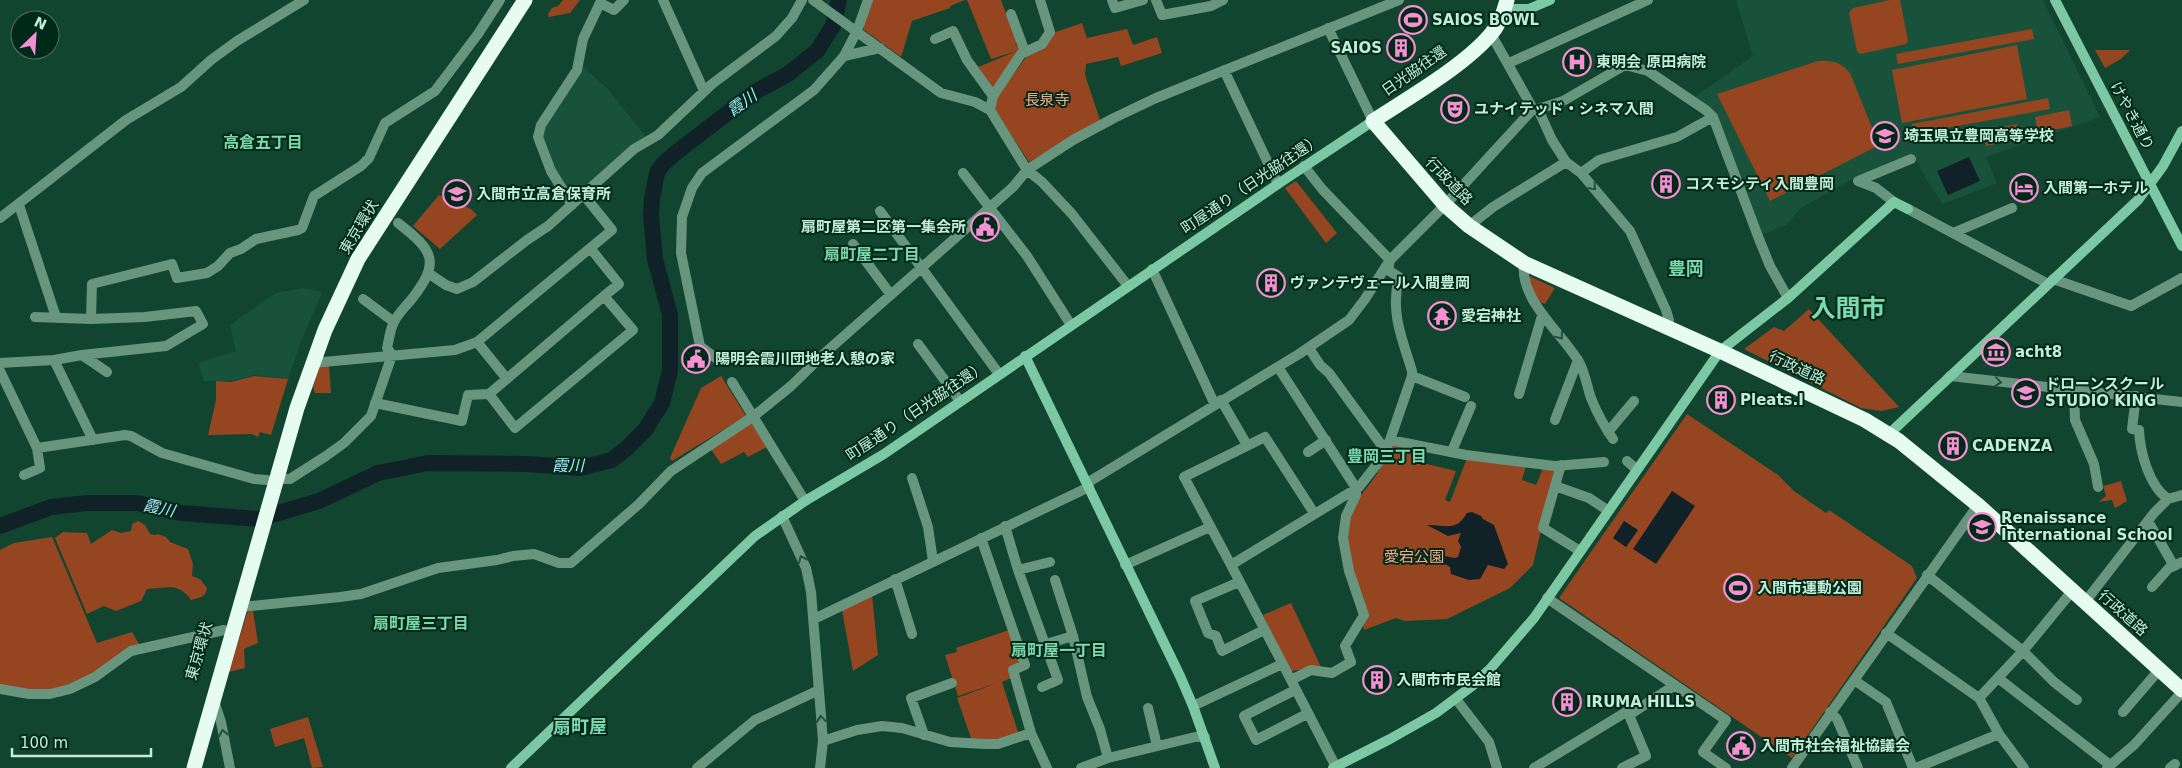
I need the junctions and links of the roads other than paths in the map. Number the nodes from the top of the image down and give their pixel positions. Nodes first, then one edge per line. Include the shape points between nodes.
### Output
1 (304, 0) edge
2 (500, 0) edge
3 (514, 0) edge
4 (525, 0) edge
5 (624, 0) edge
6 (663, 0) edge
7 (802, 0) edge
8 (813, 0) edge
9 (868, 0) edge
10 (1040, 0) edge
11 (1112, 0) edge
12 (1143, 0) edge
13 (1156, 0) edge
14 (1223, 0) edge
15 (1550, 0) edge
16 (1648, 0) edge
17 (2055, 0) edge
18 (1397, 1) edge
19 (1506, 5) edge
20 (1011, 14) dead end
21 (1328, 28) junction
22 (855, 29) junction
23 (1491, 34) junction
24 (935, 39) dead end
25 (880, 48) junction
26 (1025, 52) junction
27 (844, 56) junction
28 (1509, 63) junction
29 (1224, 70) junction
30 (704, 92) junction
31 (993, 96) junction
32 (1535, 109) junction
33 (990, 110) junction
34 (1713, 117) junction
35 (1372, 121) junction
36 (2182, 131) edge
37 (1911, 159) dead end
38 (1566, 162) junction
39 (1304, 166) junction
40 (1027, 170) junction
41 (963, 173) dead end
42 (1581, 173) junction
43 (2150, 183) junction
44 (1278, 184) junction
45 (583, 194) junction
46 (1894, 202) junction
47 (19, 205) junction
48 (572, 205) junction
49 (1445, 205) junction
50 (990, 207) junction
51 (2012, 208) dead end
52 (880, 211) dead end
53 (0, 218) edge
54 (398, 223) dead end
55 (1469, 226) junction
56 (1953, 233) junction
57 (853, 244) dead end
58 (2182, 246) edge
59 (591, 249) junction
60 (1390, 260) junction
61 (1524, 263) junction
62 (922, 267) junction
63 (1152, 269) junction
64 (428, 274) junction
65 (2182, 278) edge
66 (2051, 281) junction
67 (1128, 286) junction
68 (891, 294) junction
69 (604, 296) junction
70 (363, 298) dead end
71 (1788, 298) junction
72 (1542, 316) junction
73 (35, 317) dead end
74 (56, 317) junction
75 (91, 319) junction
76 (394, 322) junction
77 (1071, 325) junction
78 (1667, 328) junction
79 (477, 342) junction
80 (918, 344) dead end
81 (1309, 348) junction
82 (1720, 351) junction
83 (82, 355) junction
84 (392, 355) junction
85 (1025, 356) junction
86 (717, 359) dead end
87 (54, 360) junction
88 (1578, 360) junction
89 (0, 363) edge
90 (312, 363) junction
91 (1278, 367) junction
92 (0, 371) edge
93 (107, 372) dead end
94 (999, 374) junction
95 (1412, 376) junction
96 (1950, 376) junction
97 (507, 379) junction
98 (732, 382) dead end
99 (2074, 391) junction
100 (489, 394) junction
101 (1519, 394) dead end
102 (2136, 396) junction
103 (1465, 397) dead end
104 (960, 401) junction
105 (1634, 401) dead end
106 (1218, 402) junction
107 (2182, 402) edge
108 (375, 404) junction
109 (1471, 406) dead end
110 (754, 416) junction
111 (1554, 420) dead end
112 (1889, 434) junction
113 (92, 440) junction
114 (1326, 440) junction
115 (1389, 443) junction
116 (1247, 445) junction
117 (37, 448) junction
118 (1308, 452) dead end
119 (1452, 452) junction
120 (1627, 461) dead end
121 (1604, 462) dead end
122 (1561, 465) junction
123 (1636, 469) junction
124 (24, 475) dead end
125 (912, 478) dead end
126 (273, 480) junction
127 (1088, 485) junction
128 (1555, 486) junction
129 (2098, 487) dead end
130 (1356, 488) junction
131 (2182, 495) edge
132 (2168, 499) junction
133 (805, 501) junction
134 (1978, 505) junction
135 (1607, 510) junction
136 (1314, 513) junction
137 (782, 516) junction
138 (2148, 521) junction
139 (1005, 526) junction
140 (1210, 527) junction
141 (981, 538) junction
142 (254, 543) junction
143 (1580, 550) junction
144 (933, 561) junction
145 (1050, 562) dead end
146 (2178, 564) edge
147 (1125, 565) junction
148 (1231, 565) junction
149 (1018, 570) junction
150 (1927, 575) junction
151 (895, 579) junction
152 (1055, 580) dead end
153 (1240, 582) junction
154 (2152, 587) dead end
155 (2072, 590) junction
156 (1547, 598) junction
157 (2085, 602) junction
158 (241, 607) junction
159 (814, 619) junction
160 (224, 630) junction
161 (1264, 630) junction
162 (1886, 633) junction
163 (912, 634) dead end
164 (1073, 636) junction
165 (1046, 644) junction
166 (2023, 651) junction
167 (1282, 664) junction
168 (2159, 670) junction
169 (1998, 678) junction
170 (1854, 680) junction
171 (952, 683) dead end
172 (1293, 685) junction
173 (1674, 685) junction
174 (1042, 687) dead end
175 (0, 690) edge
176 (819, 690) junction
177 (2182, 691) edge
178 (214, 698) junction
179 (1979, 698) junction
180 (1456, 699) junction
181 (2077, 700) dead end
182 (1193, 706) junction
183 (1148, 708) dead end
184 (1830, 712) junction
185 (2123, 712) dead end
186 (1307, 714) junction
187 (1630, 715) junction
188 (1031, 733) junction
189 (1999, 734) junction
190 (924, 735) junction
191 (1205, 737) junction
192 (823, 741) junction
193 (1157, 746) junction
194 (1108, 758) junction
195 (1797, 766) edge
196 (1334, 767) edge
197 (2108, 767) edge
198 (183, 768) edge
199 (194, 768) edge
200 (230, 768) edge
201 (511, 768) edge
202 (697, 768) edge
203 (820, 768) edge
204 (1047, 768) edge
205 (1081, 768) edge
206 (1215, 768) edge
207 (1497, 768) edge
208 (1534, 768) edge
209 (1622, 768) edge
210 (1726, 768) edge
211 (1858, 768) edge
212 (1914, 768) edge
213 (2024, 768) edge

1 - 47 street via 237,41 181,88 126,120
2 - 75 street via 435,91 385,123 369,158 314,196 302,228 256,239 230,253 207,272 177,278 172,264 92,284
3 - 126 highway, 東京環状 via 347,260 303,360
4 - 90 highway, 東京環状 via 358,259
5 - 48 street via 614,10 600,3 583,39 576,70 541,124 538,137 541,146 551,172
6 - 30 street
7 - 30 street via 792,18 772,40
8 - 22 street
9 - 22 street
10 - 26 street via 1050,32 1042,44
11 - 12 street via 1115,8
13 - 14 street via 1162,15 1211,6
15 - 19 street via 1529,8
16 - 28 street
17 - 43 street, けやき通り
18 - 21 street
19 - 23 highway, 日光脇往還
20 - 26 street
21 - 29 street
21 - 35 street
22 - 25 street
22 - 27 street
23 - 28 street
23 - 35 highway, 日光脇往還 via 1450,68
24 - 31 street via 953,31 967,60
25 - 27 street
25 - 33 street via 940,93 975,102
26 - 31 street
27 - 86 street via 814,90 702,173 686,202 680,235 681,253 700,346
28 - 32 street
29 - 40 street via 1114,118
29 - 44 street
30 - 45 street via 658,136 634,149
31 - 33 street
32 - 34 street via 1563,101 1625,65 1655,76
32 - 38 street
32 - 49 street
33 - 40 street
34 - 42 street via 1677,137 1599,160
34 - 71 street via 1762,246
35 - 39 street, 町屋通り（日光脇往還）
35 - 49 highway, 行政道路
36 - 43 street
37 - 46 street via 1858,180 1876,188
38 - 42 street
38 - 55 street via 1493,207
39 - 44 street, 町屋通り（日光脇往還）
39 - 60 street
40 - 50 street
40 - 67 street via 1072,214
41 - 50 street
42 -> 78 street via 1637,243 1666,310
43 - 58 street, けやき通り
43 - 66 street via 2128,210
44 - 63 street, 町屋通り（日光脇往還）
45 - 48 street
45 - 59 street via 612,230
46 - 56 street
46 - 71 street
47 - 53 street
47 - 74 street
48 - 64 street via 466,286 457,289
49 - 55 highway, 行政道路
49 - 60 street
50 - 62 street
50 - 77 street via 1027,256
51 - 56 street
52 - 62 street
54 - 64 street via 423,244 431,258
55 - 61 highway, 行政道路
56 - 66 street
57 - 68 street
59 - 69 street via 618,284
59 - 79 street
60 - 81 street via 1349,320
60 - 95 street via 1388,270 1399,277 1394,304
61 - 72 street via 1525,280
61 - 78 highway, 行政道路
62 - 68 street
62 - 94 street
63 - 67 street, 町屋通り（日光脇往還）
63 - 106 street
64 - 76 street
65 - 66 street via 2131,306
66 - 96 street
67 - 77 street, 町屋通り（日光脇往還）
68 - 110 street
69 - 97 street
69 - 100 street via 633,330 516,428
70 - 76 street
71 - 82 street
72 -> 88 street
72 - 101 street
73 - 74 street
74 - 75 street
75 - 83 street via 145,317 196,310 203,324 166,346
76 - 84 street via 387,348
77 - 85 street, 町屋通り（日光脇往還）
78 - 82 highway, 行政道路
79 - 84 street via 455,350
79 - 97 street
80 - 104 street
81 - 91 street
81 - 115 street via 1380,443
82 - 112 highway, 行政道路
82 - 123 street
83 - 87 street
83 - 93 street
84 - 90 street
84 - 108 street
85 - 94 street, 町屋通り（日光脇往還）
85 - 127 street
87 - 89 street
87 - 113 street
88 - 105 street via 1592,401 1610,436
88 - 111 street
90 - 126 highway, 東京環状
91 - 106 street
91 - 114 street
92 - 117 street
94 - 104 street, 町屋通り（日光脇往還）
95 - 103 street
95 - 115 street
96 -> 99 street
96 - 112 street
97 - 100 street
98 - 110 street
99 - 102 street
99 - 129 street via 2075,420 2094,464
100 - 108 street via 468,395 462,421
102 - 107 street
102 - 132 street via 2132,430 2139,430 2146,467
104 - 133 street, 町屋通り（日光脇往還）
106 - 116 street
106 - 127 street
108 - 126 street via 371,416 344,442 290,478
109 - 119 street
110 - 133 street
110 - 158 street via 664,477 639,504 571,563 534,554 513,556 438,568 340,598
112 - 134 highway, 行政道路
113 - 117 street
113 - 126 street via 131,436 170,456 254,479
114 - 118 street
114 - 130 street
115 - 119 street
115 - 130 street via 1382,458
116 - 136 street via 1264,437
116 - 140 street via 1184,476
117 - 124 street via 40,468
119 - 122 street via 1522,463
120 - 123 street
121 - 122 street
122 - 128 street
123 - 135 street
125 - 144 street via 928,527
126 - 142 highway, 東京環状
127 - 139 street
127 - 147 street
128 - 135 street via 1589,498
128 - 143 street via 1543,528
130 - 136 street
130 - 172 street via 1356,496 1346,516 1343,538 1349,571 1364,615 1345,646 1351,662 1332,672 1311,670
131 - 132 street
132 - 138 street
133 - 137 street, 町屋通り（日光脇往還）
134 - 150 street
134 - 155 highway, 行政道路
135 - 143 street
136 - 148 street
159 -> 137 street via 806,568
137 - 201 street, 町屋通り（日光脇往還） via 723,564 677,612
138 - 146 street
138 - 157 street
139 - 141 street
139 - 149 street
140 - 147 street
140 - 148 street
141 - 144 street
141 - 188 street via 1025,666 1012,670
142 - 158 highway, 東京環状
142 - 160 highway, 東京環状
143 - 156 street
144 - 151 street
145 - 149 street
146 - 154 street via 2169,568
147 - 182 street
148 - 153 street
149 - 165 street
150 - 162 street
150 - 166 street
151 - 159 street
151 - 163 street
152 - 164 street
153 - 161 street
153 - 161 street via 1195,601 1208,633 1216,636 1222,651
155 - 157 highway, 行政道路
155 - 166 street
156 - 173 street
156 - 180 street via 1503,655
157 - 168 highway, 行政道路
158 - 178 highway, 東京環状
159 - 176 street
160 - 175 street via 131,651 95,677 70,689 50,694
160 - 198 highway, 東京環状
161 - 167 street
162 - 170 street
162 - 179 street
164 - 165 street
164 - 194 street via 1087,697
165 - 174 street via 1058,680
166 - 169 street
166 - 181 street
167 - 172 street
167 - 182 street
168 - 177 highway, 行政道路
168 - 185 street
169 - 179 street
169 - 197 street
170 - 184 street
170 - 212 street via 1886,702
171 - 190 street via 911,698
172 - 186 street
172 - 186 street via 1244,716 1256,740
173 - 187 street
173 - 210 street via 1726,720 1703,752
192 -> 176 street
176 - 202 street via 761,716
177 - 197 street via 2134,745
178 - 199 highway, 東京環状
200 -> 178 street
179 - 189 street
180 - 196 street via 1416,725
180 - 207 street via 1489,742
182 - 191 street
183 - 193 street
184 - 195 street
184 - 211 street via 1837,718
186 - 196 street
187 - 208 street via 1626,712
187 - 209 street via 1646,756
188 - 190 street via 992,744 950,742
188 - 204 street
189 - 212 street
189 - 213 street
190 - 192 street via 882,726
191 - 193 street
191 - 206 street
192 - 203 street
193 - 194 street
194 - 205 street

